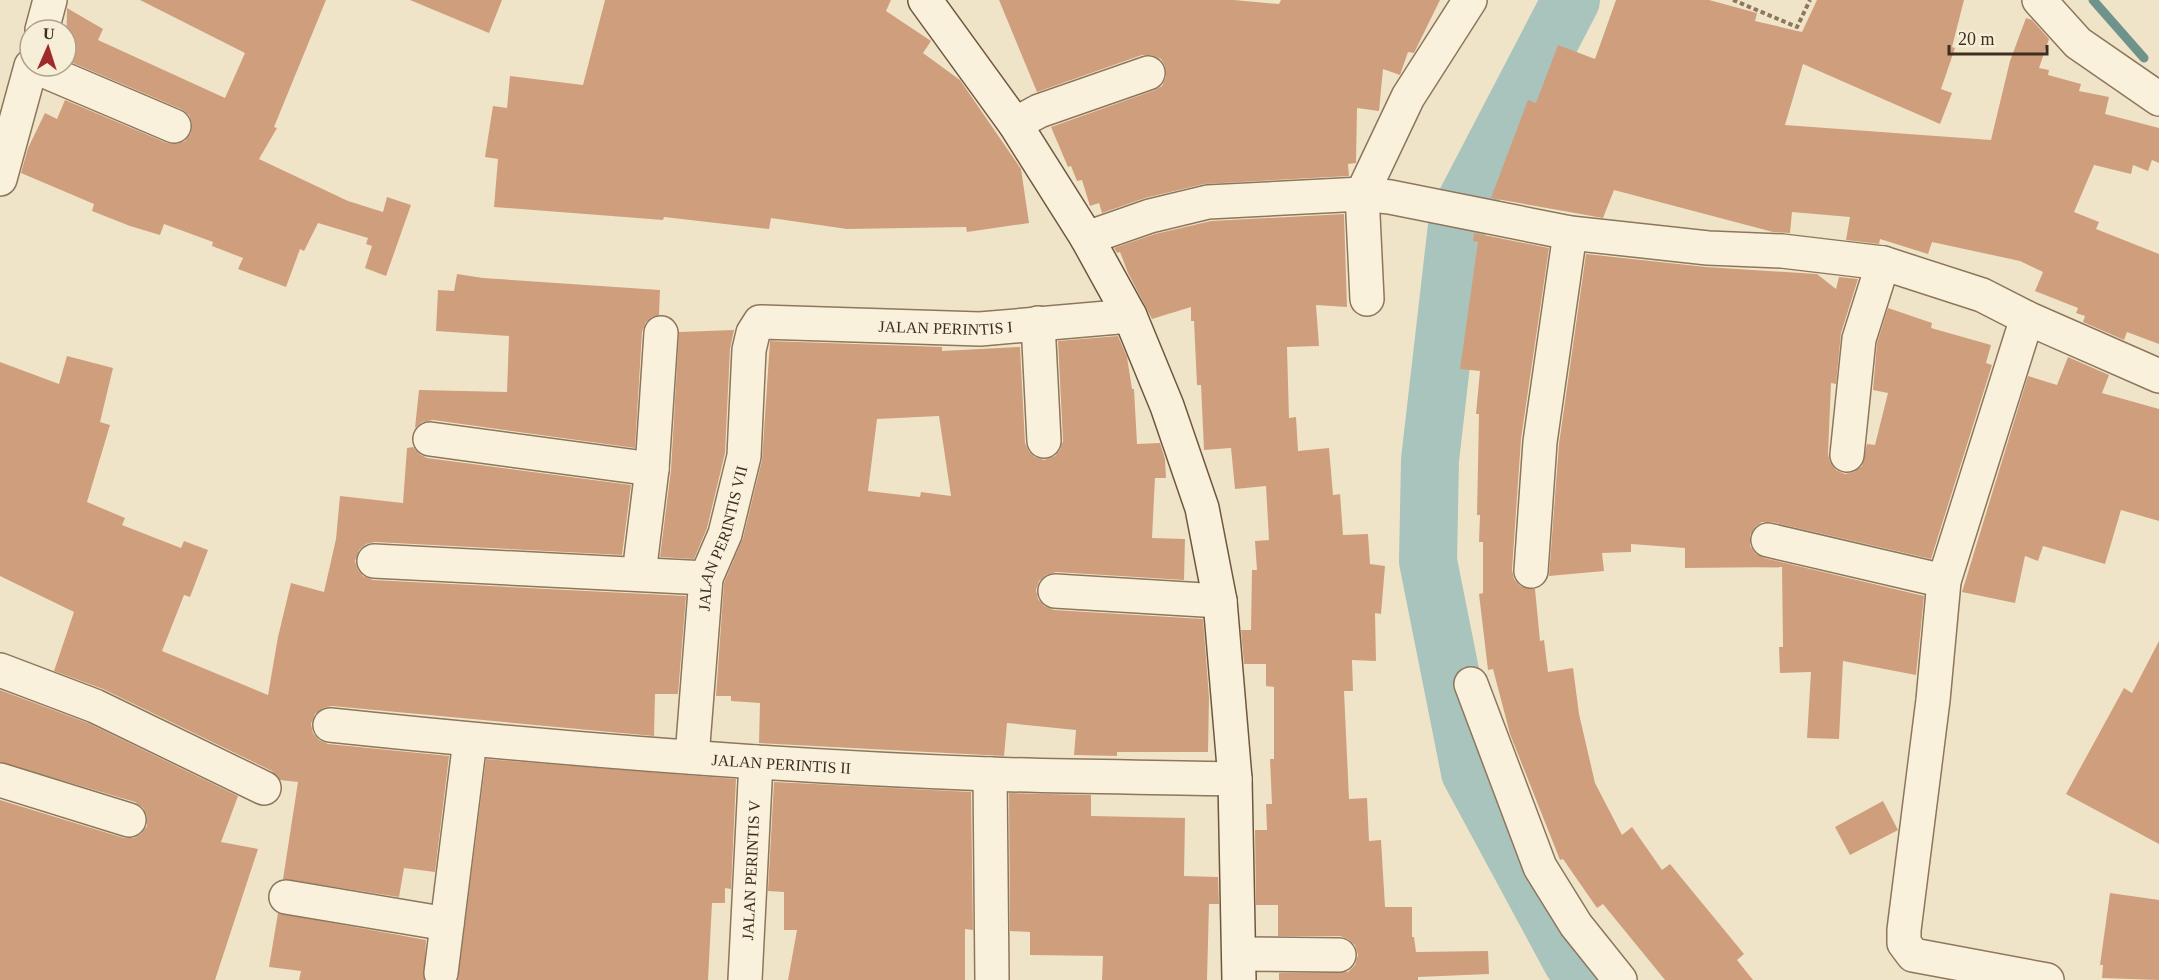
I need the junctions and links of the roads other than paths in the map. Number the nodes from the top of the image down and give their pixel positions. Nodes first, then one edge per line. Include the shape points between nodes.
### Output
1 (50, 0) edge
2 (925, 0) edge
3 (2039, 0) edge
4 (1466, 1) edge
5 (45, 18) edge
6 (1148, 73) dead end
7 (29, 78) edge
8 (60, 78) edge
9 (2159, 99) edge
10 (1015, 124) junction
11 (174, 126) dead end
12 (0, 179) edge
13 (1376, 196) junction
14 (1570, 233) junction
15 (1087, 238) junction
16 (1883, 263) junction
17 (1367, 299) dead end
18 (1130, 316) junction
19 (2027, 318) junction
20 (760, 322) joint
21 (1038, 323) junction
22 (661, 333) dead end
23 (2159, 376) edge
24 (430, 439) dead end
25 (1044, 441) dead end
26 (1847, 455) dead end
27 (652, 469) junction
28 (1768, 540) dead end
29 (374, 561) dead end
30 (1532, 571) dead end
31 (639, 574) junction
32 (706, 578) junction
33 (1944, 581) junction
34 (1055, 591) dead end
35 (1220, 601) junction
36 (0, 670) edge
37 (1472, 684) dead end
38 (330, 725) dead end
39 (470, 740) junction
40 (692, 756) junction
41 (756, 762) junction
42 (990, 774) junction
43 (1235, 779) junction
44 (0, 780) edge
45 (264, 788) dead end
46 (129, 820) dead end
47 (285, 897) dead end
48 (447, 924) junction
49 (1339, 956) dead end
50 (1239, 967) edge
51 (441, 973) dead end
52 (746, 980) edge
53 (992, 980) edge
54 (1620, 980) edge
55 (2047, 980) edge

1 - 5 street
2 - 10 street
3 - 9 street via 2078,43
4 - 13 street via 1408,97
6 - 10 street via 1039,111
7 - 12 street
8 - 11 street
10 - 15 street
13 - 14 street
13 - 15 street via 1208,202 1150,216
13 - 17 street
14 - 16 street
14 - 30 street via 1540,442
15 - 18 street
16 - 19 street via 1982,295
16 - 26 street via 1859,339
18 - 21 street, JALAN PERINTIS I
18 - 35 street via 1203,508
19 - 23 street
19 - 33 street
20 - 21 street, JALAN PERINTIS I via 980,329
20 - 32 street, JALAN PERINTIS VII via 749,350 744,456 725,534
21 - 25 street
22 - 27 street
24 - 27 street
27 - 31 street
28 - 33 street
29 - 31 street
31 - 32 street
32 - 40 street, JALAN PERINTIS VII
33 - 55 street via 1904,943 1912,955
34 - 35 street
35 - 43 street
36 - 45 street via 95,706
37 - 54 street via 1540,867 1576,925
38 - 39 street, JALAN PERINTIS II
39 - 40 street, JALAN PERINTIS II
39 - 48 street
40 - 41 street, JALAN PERINTIS II
41 - 42 street, JALAN PERINTIS II
41 - 52 street, JALAN PERINTIS V
42 - 43 street, JALAN PERINTIS II
42 - 53 street
43 - 50 street
44 - 46 street
47 - 48 street
48 - 51 street
49 - 50 street

